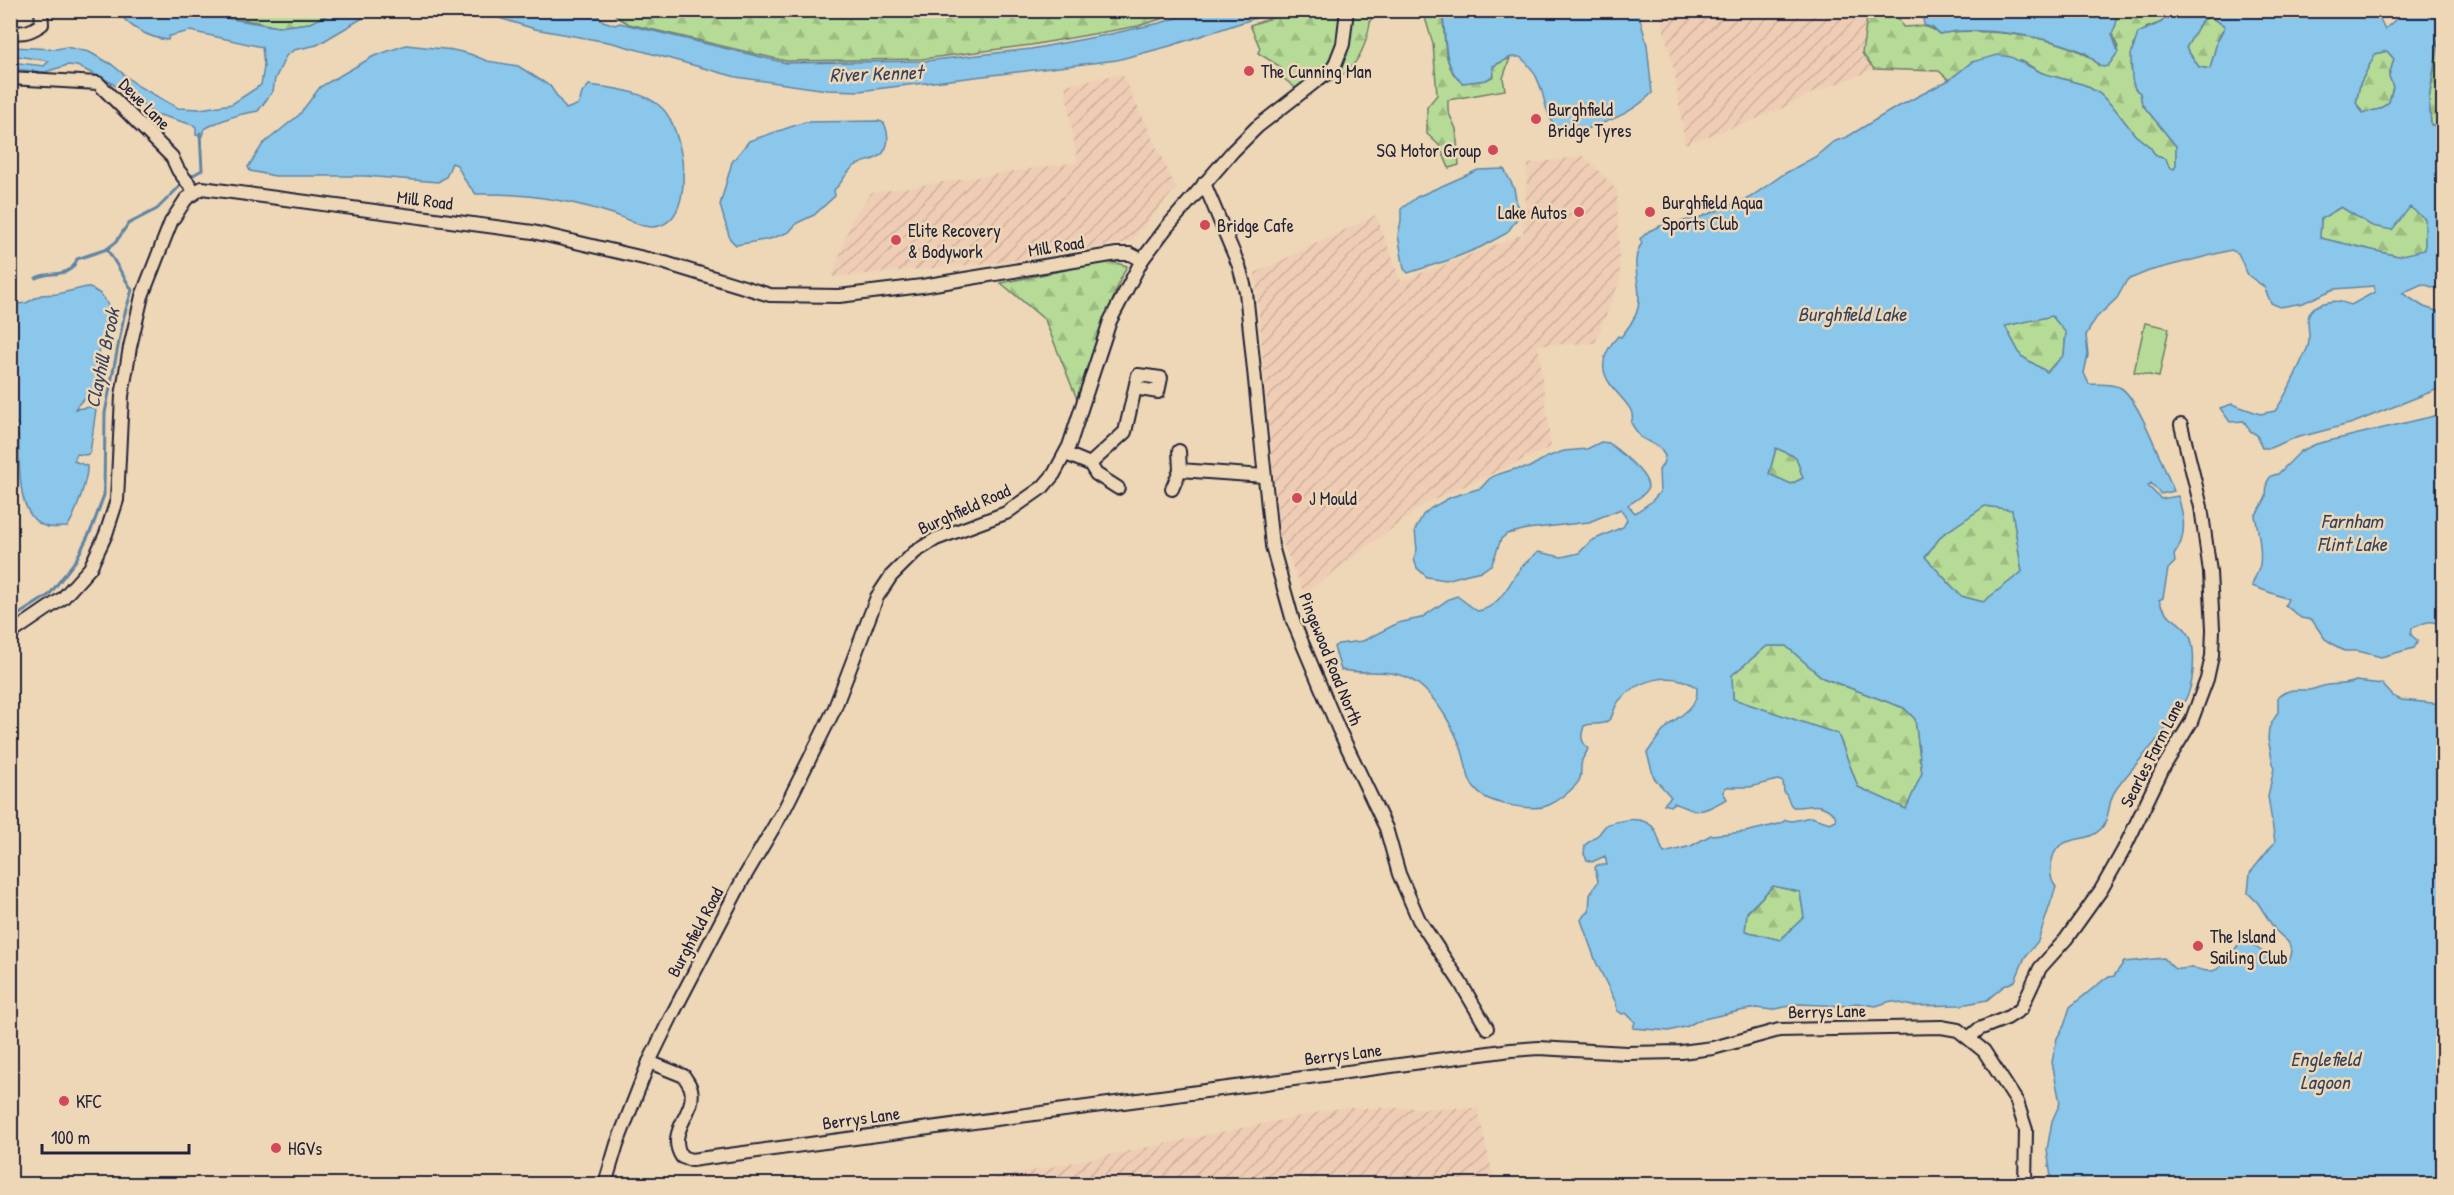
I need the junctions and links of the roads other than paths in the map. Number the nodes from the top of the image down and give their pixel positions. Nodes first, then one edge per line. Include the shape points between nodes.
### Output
1 (41, 10) edge
2 (1347, 10) edge
3 (10, 31) edge
4 (10, 78) edge
5 (1204, 183) junction
6 (195, 192) junction
7 (1142, 260) junction
8 (1135, 388) dead end
9 (2181, 425) dead end
10 (1179, 451) dead end
11 (1066, 454) junction
12 (1090, 464) junction
13 (1180, 470) junction
14 (1264, 476) junction
15 (1118, 488) dead end
16 (1172, 489) dead end
17 (10, 634) edge
18 (1481, 1025) dead end
19 (1970, 1037) junction
20 (650, 1062) junction
21 (605, 1185) edge
22 (2025, 1185) edge

1 - 3 street via 42,24 34,30
2 - 5 street, Burghfield Road via 1343,44 1334,67 1257,127
4 - 6 street, Dewe Lane via 98,83 172,157
5 - 7 street, Burghfield Road
5 - 14 street, Pingewood Road North via 1246,292
6 - 7 street, Mill Road via 202,188 533,232 665,263 770,295 849,295 1117,254 1130,254
6 - 17 street via 171,222 142,296 122,396 117,500 106,534 90,567 63,598
7 - 11 street, Burghfield Road via 1110,321
8 - 12 street via 1125,432
9 - 19 street, Searles Farm Lane via 2210,572 2213,629 2207,679 2191,722 2101,890 2040,968 2021,1009
10 - 13 street
11 - 12 street
11 - 20 street, Burghfield Road via 1043,487 1023,503 925,545 882,590 830,717
12 - 15 street via 1096,474
13 - 14 street
13 - 16 street
14 - 18 street, Pingewood Road North via 1272,546 1293,621 1386,828 1399,874 1419,920 1460,982
19 - 20 street, Berrys Lane via 1941,1027 1805,1028 1681,1052 1512,1050 692,1160 682,1157 676,1138 692,1089 684,1076
19 - 22 street, Berrys Lane via 2000,1072 2017,1102 2026,1130
20 - 21 street, Burghfield Road

